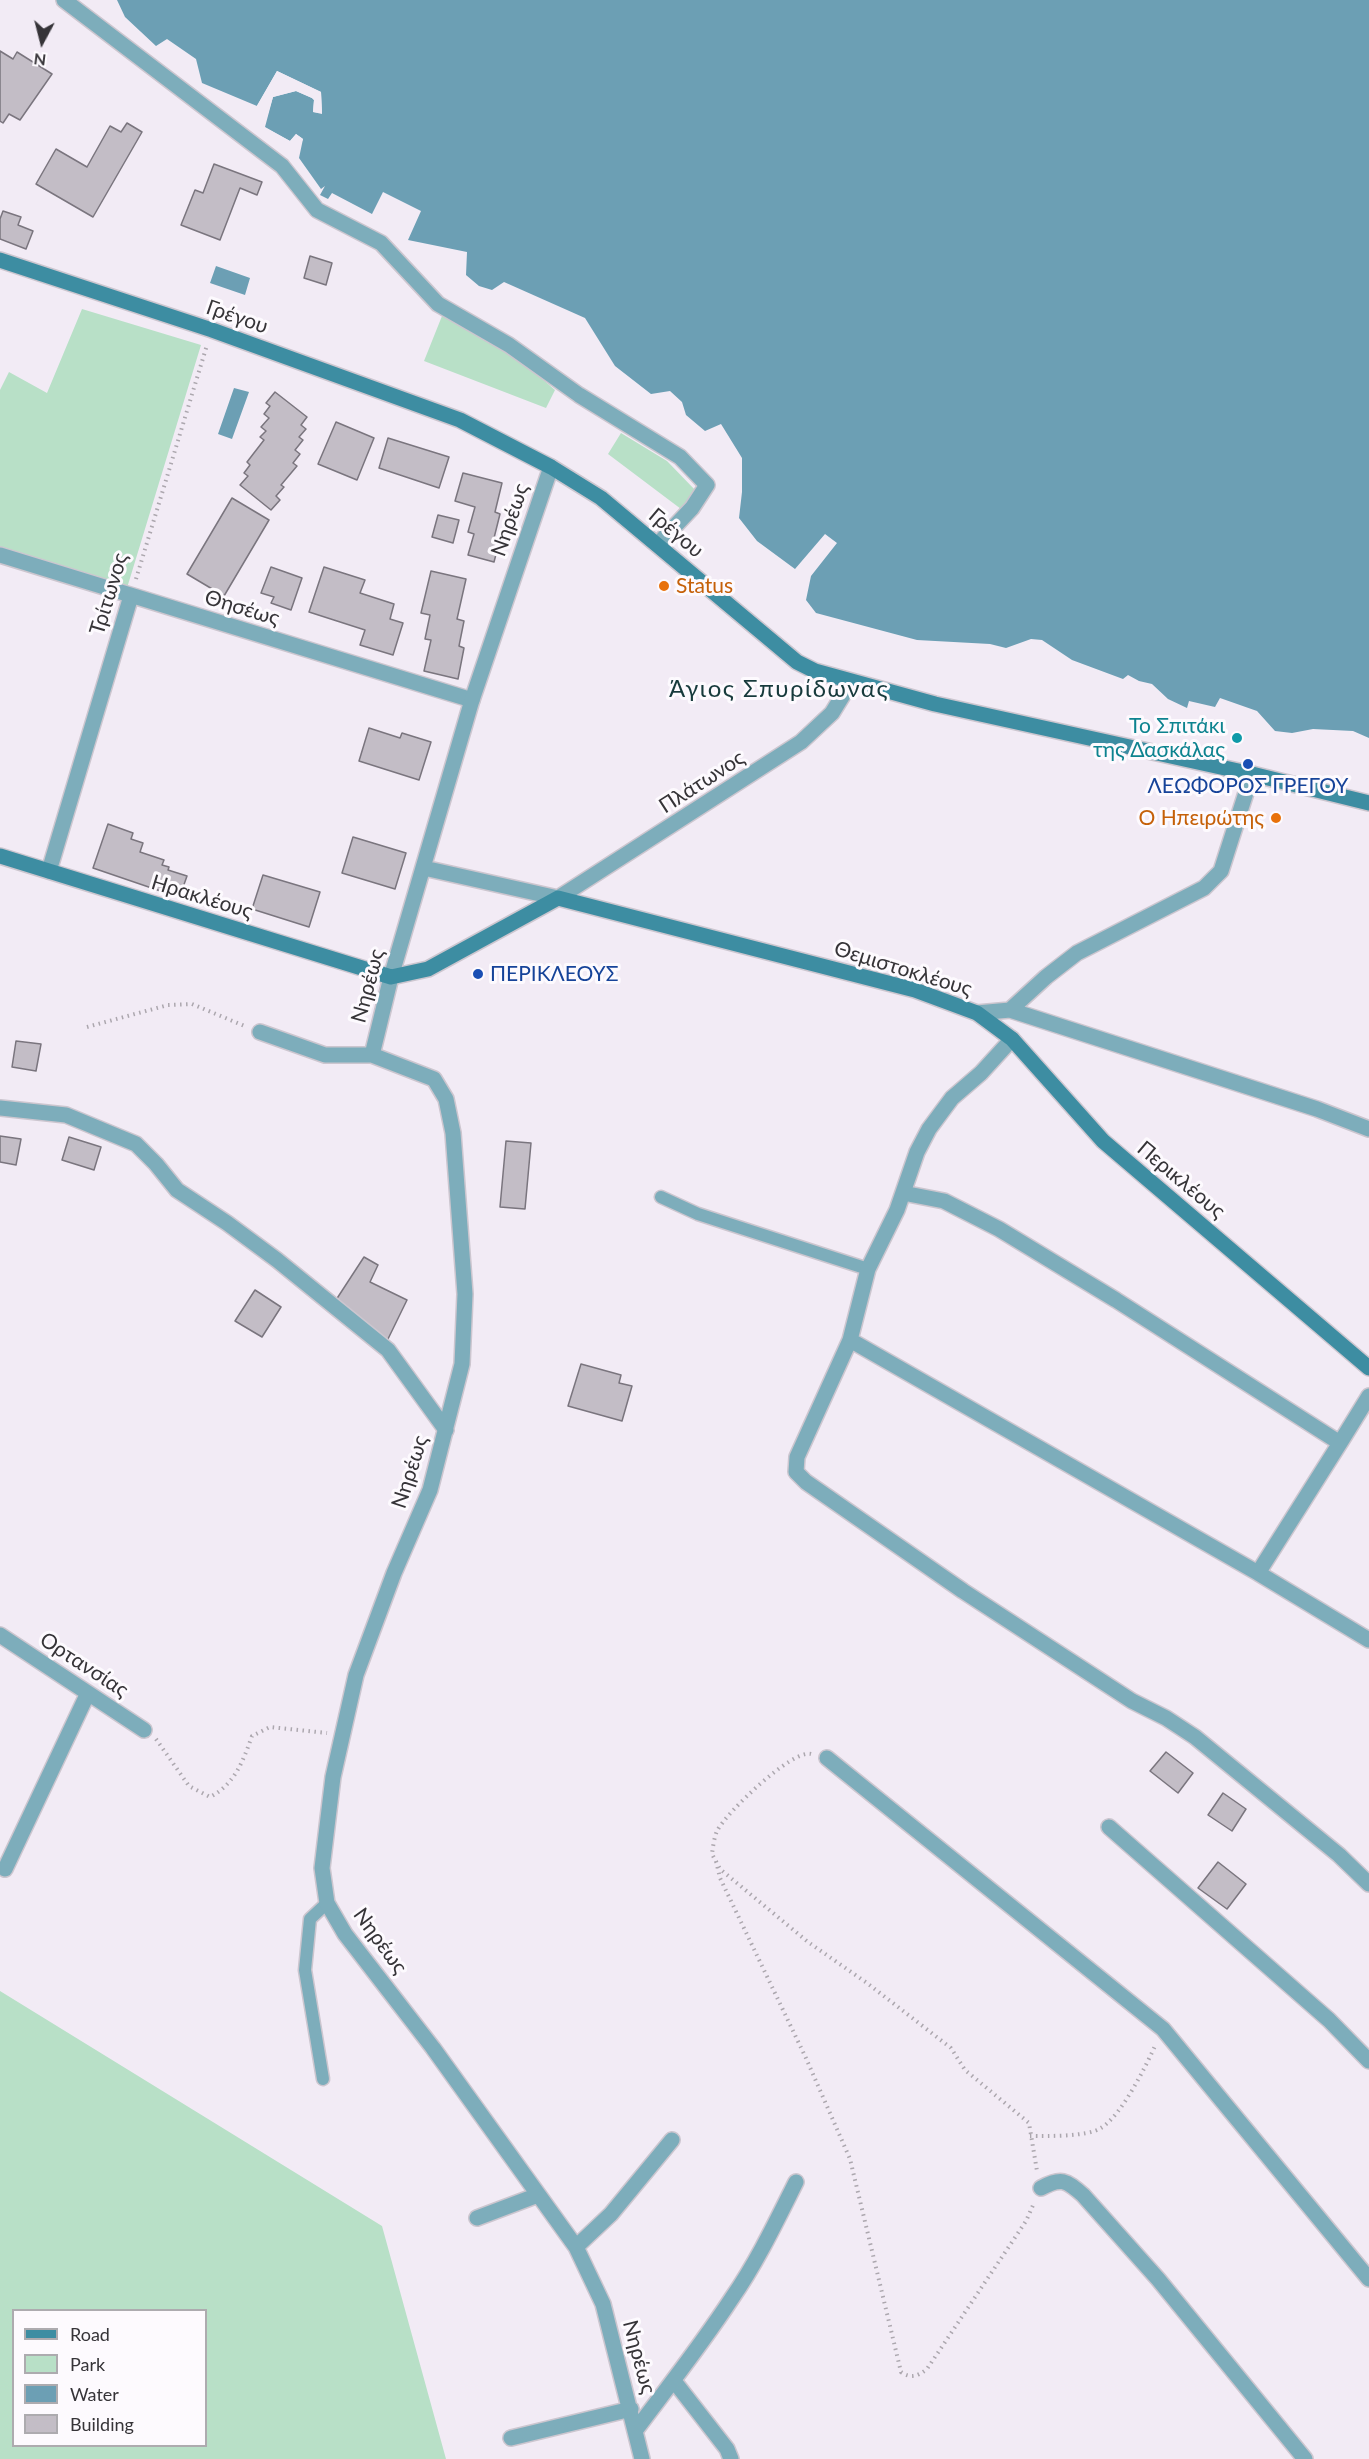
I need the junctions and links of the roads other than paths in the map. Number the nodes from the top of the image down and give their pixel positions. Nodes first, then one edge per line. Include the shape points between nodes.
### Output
1 (64, 0) edge
2 (0, 260) edge
3 (551, 467) junction
4 (658, 544) junction
5 (0, 555) edge
6 (131, 596) junction
7 (852, 682) junction
8 (472, 700) junction
9 (1252, 774) junction
10 (1369, 803) edge
11 (0, 856) edge
12 (424, 868) junction
13 (48, 871) junction
14 (558, 897) junction
15 (391, 977) junction
16 (1010, 1010) junction
17 (977, 1013) junction
18 (260, 1032) road end
19 (1012, 1039) junction
20 (372, 1055) junction
21 (0, 1108) edge
22 (1369, 1129) edge
23 (903, 1193) junction
24 (661, 1197) dead end
25 (868, 1269) junction
26 (849, 1340) junction
27 (1369, 1368) edge
28 (1369, 1396) edge
29 (446, 1430) junction
30 (1340, 1443) junction
31 (1258, 1573) junction
32 (0, 1635) edge
33 (1369, 1640) edge
34 (88, 1693) junction
35 (144, 1730) road end
36 (827, 1758) road end
37 (1109, 1827) dead end
38 (5, 1869) dead end
39 (1369, 1884) edge
40 (327, 1903) junction
41 (1369, 2061) edge
42 (322, 2079) dead end
43 (672, 2140) dead end
44 (796, 2182) dead end
45 (1041, 2188) road end
46 (538, 2195) junction
47 (477, 2218) dead end
48 (576, 2247) junction
49 (1369, 2279) edge
50 (674, 2381) junction
51 (631, 2409) junction
52 (635, 2431) junction
53 (511, 2438) dead end
54 (642, 2459) edge
55 (731, 2459) edge
56 (1305, 2459) edge

1 - 4 street via 282,166 317,210 381,243 438,304 509,345 579,395 680,457 707,485 692,508
2 - 3 main road, Γρέγου via 212,330 460,420
3 - 4 main road, Γρέγου via 601,498
3 - 8 street, Νηρέως
4 - 7 main road, Γρέγου via 797,662
5 - 6 street, Θησέως
6 - 8 street, Θησέως
6 - 13 street, Τρίτωνος
7 - 9 main road, Γρέγου
7 - 14 street, Πλάτωνος via 832,713 801,742
8 - 12 street, Νηρέως
9 - 10 main road, Γρέγου
9 - 16 street via 1221,871 1204,888 1077,953
11 - 13 main road, Ηρακλέους
12 - 14 street
12 - 15 street, Νηρέως
13 - 15 main road, Ηρακλέους
14 - 15 main road via 428,969
14 - 17 main road, Θεμιστοκλέους via 915,990
15 - 20 street, Νηρέως
16 - 17 street, Θεμιστοκλέους
16 - 22 street, Θεμιστοκλέους
17 - 19 main road, Περικλέους
18 - 20 street via 325,1055
19 - 23 street via 934,1121 917,1152
19 - 27 main road, Περικλέους via 1103,1142
20 - 29 street, Νηρέως via 434,1079 446,1099 453,1133 465,1294 462,1364
21 - 29 street via 66,1115 136,1144 177,1190 277,1260 388,1350
23 - 25 street
23 - 30 street via 944,1201 999,1229
24 - 25 lane via 698,1214
25 - 26 street
26 - 31 street
26 - 39 street via 797,1457 796,1472 963,1591 1092,1676 1195,1737
28 - 30 street
29 - 40 street, Νηρέως via 430,1490 356,1675 333,1777 322,1868
30 - 31 street
31 - 33 street
32 - 34 street, Ορτανσίας
34 - 35 street, Ορτανσίας
34 - 38 street
36 - 49 street via 1163,2029
37 - 41 street via 1329,2020
40 - 42 lane via 310,1919 305,1970
40 - 46 street, Νηρέως via 345,1934
43 - 48 street via 611,2214
44 - 50 street via 733,2297
45 - 56 street via 1055,2180 1069,2183 1083,2195 1158,2279
46 - 47 street
46 - 48 street, Νηρέως
48 - 51 street, Νηρέως via 603,2304
50 - 52 street
50 - 55 street
51 - 52 street, Νηρέως
51 - 53 street
52 - 54 street, Νηρέως

